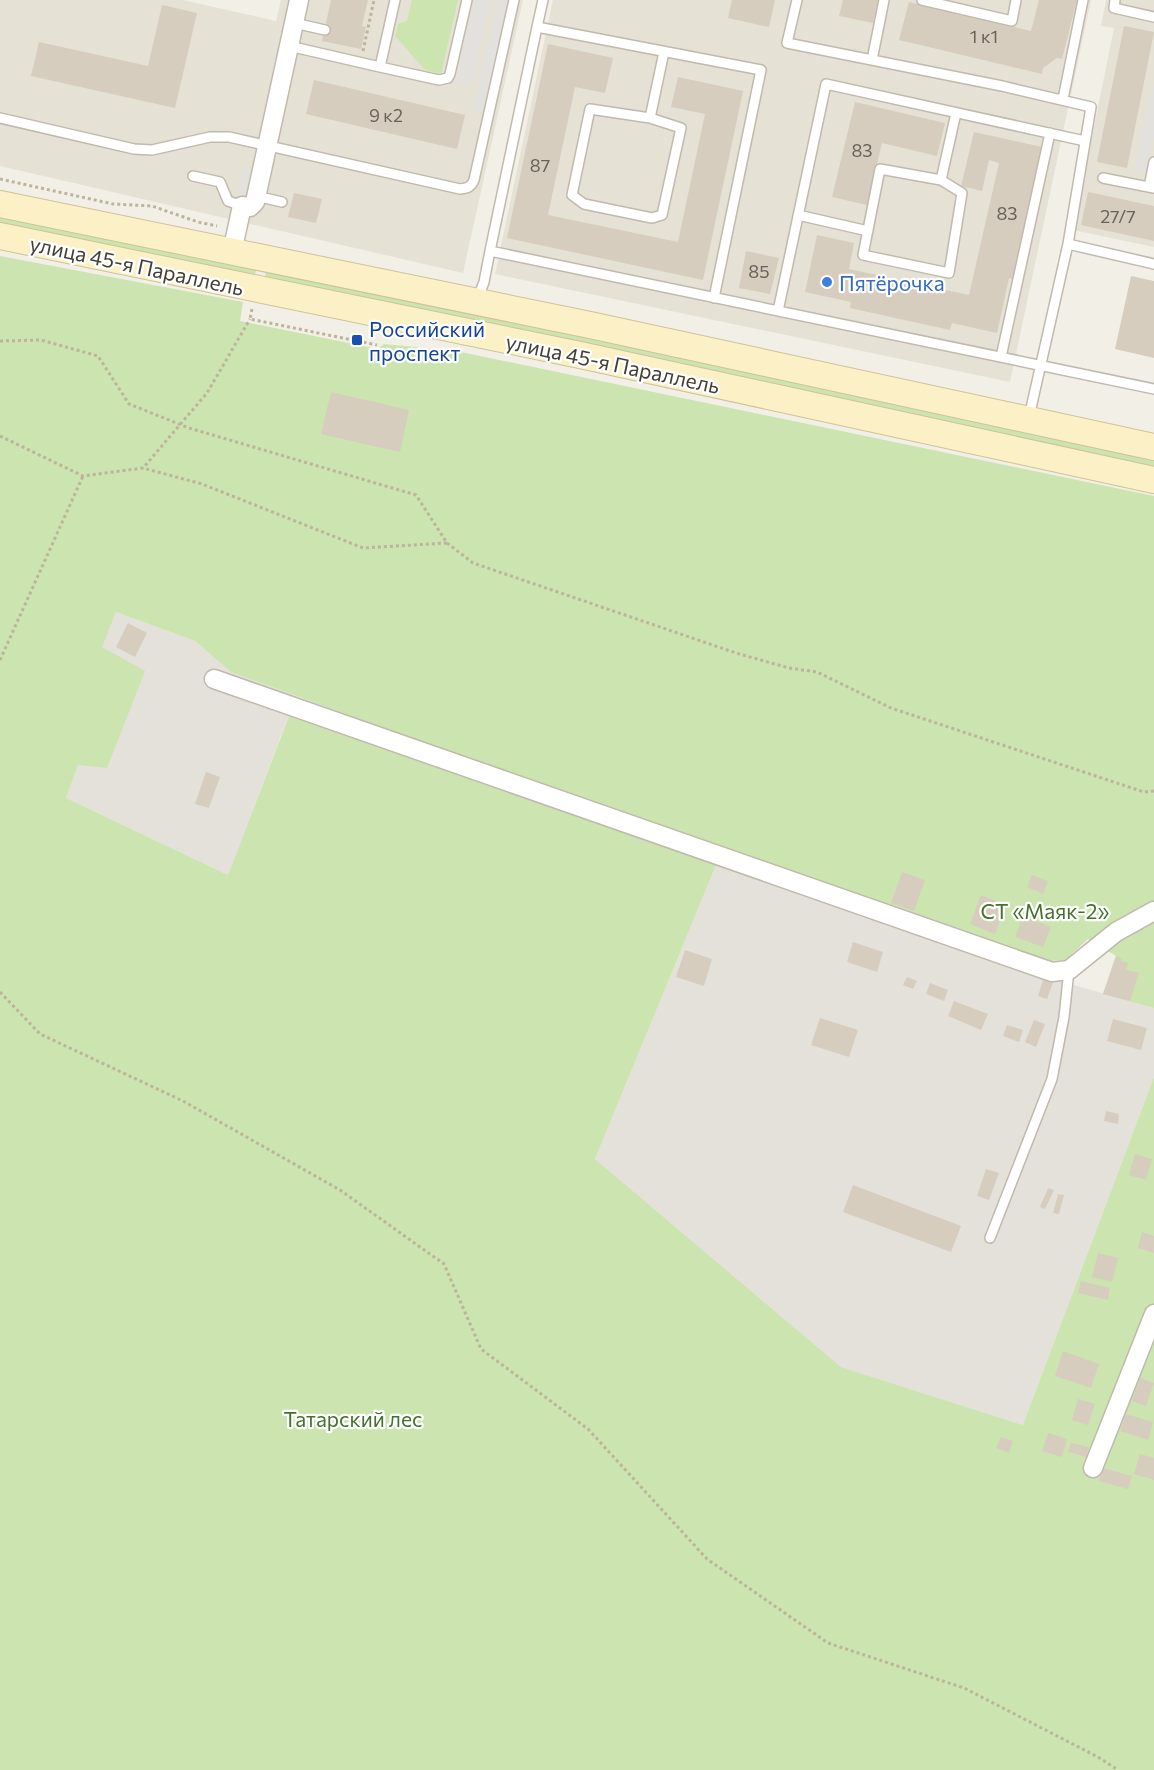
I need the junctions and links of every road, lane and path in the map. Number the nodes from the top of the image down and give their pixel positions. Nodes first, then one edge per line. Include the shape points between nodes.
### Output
1 (299, 0) edge
2 (374, 0) edge
3 (395, 0) edge
4 (467, 0) edge
5 (514, 0) edge
6 (543, 0) edge
7 (797, 0) edge
8 (884, 0) edge
9 (921, 0) edge
10 (1016, 0) edge
11 (1083, 0) edge
12 (1115, 0) edge
13 (1154, 17) edge
14 (294, 22) junction
15 (537, 27) junction
16 (325, 30) dead end
17 (289, 46) junction
18 (664, 52) junction
19 (872, 60) junction
20 (360, 63) junction
21 (380, 67) junction
22 (1063, 99) junction
23 (956, 113) junction
24 (0, 118) edge
25 (650, 118) junction
26 (1050, 134) junction
27 (1085, 141) junction
28 (267, 146) junction
29 (1154, 162) edge
30 (193, 176) dead end
31 (1103, 177) dead end
32 (941, 180) junction
33 (1151, 188) edge
34 (249, 201) junction
35 (282, 202) dead end
36 (0, 204) edge
37 (798, 215) junction
38 (868, 231) junction
39 (0, 236) edge
40 (1068, 244) junction
41 (490, 251) junction
42 (232, 252) junction
43 (1154, 264) edge
44 (714, 298) junction
45 (476, 302) junction
46 (778, 311) junction
47 (250, 319) dead end
48 (0, 341) edge
49 (1001, 357) junction
50 (1040, 365) junction
51 (1154, 389) edge
52 (1029, 420) junction
53 (181, 424) junction
54 (0, 436) edge
55 (1154, 447) edge
56 (143, 468) junction
57 (83, 476) junction
58 (1154, 480) edge
59 (447, 543) junction
60 (0, 660) edge
61 (214, 679) dead end
62 (1154, 791) edge
63 (1154, 911) edge
64 (1069, 970) junction
65 (0, 992) edge
66 (990, 1238) dead end
67 (1154, 1314) edge
68 (1093, 1468) dead end
69 (1118, 1770) edge

1 - 14 street
2 - 20 path
3 - 21 lane
4 - 21 lane via 447,78 439,80
5 - 28 lane via 471,186 460,189
6 - 15 lane
7 - 19 lane via 787,43
8 - 19 lane
9 - 10 lane via 1012,21
11 - 22 lane
12 - 13 lane via 1114,8
14 - 16 lane
14 - 17 street
15 - 18 lane
15 - 41 lane
17 - 20 lane
17 - 28 street
18 - 25 lane
18 - 44 lane via 760,70
19 - 22 lane
20 - 21 lane
22 - 27 lane via 1091,107
23 - 26 lane
23 - 32 lane
23 - 37 lane via 826,84
24 - 28 lane via 134,149 170,148 219,136
25 - 25 lane via 681,128 662,215 652,218 584,204 572,195 590,109
26 - 27 lane
26 - 49 lane
27 - 40 lane
28 - 34 street
29 - 33 lane
30 - 34 lane via 220,182 228,201
31 - 33 lane
32 - 38 lane via 880,169
32 - 38 lane via 962,193 949,273 863,255
34 - 35 lane
34 - 42 street
36 - 42 main road, улица 45-я Параллель
37 - 38 lane
37 - 46 lane
39 - 58 main road, улица 45-я Параллель via 580,355
40 - 43 lane
40 - 50 lane
41 - 44 lane
41 - 45 lane
42 - 45 main road, улица 45-я Параллель
44 - 46 lane
45 - 52 main road, улица 45-я Параллель
46 - 49 lane
47 - 53 path via 207,393
48 - 53 path via 41,340 98,356 129,404
49 - 50 lane
50 - 51 lane
50 - 52 lane
52 - 55 main road, улица 45-я Параллель
53 - 56 path
53 - 59 path via 416,495
54 - 57 path
56 - 57 path
56 - 59 path via 202,484 363,548
57 - 60 path
59 - 62 path via 473,563 736,652 817,672 891,708 1144,792
61 - 64 street via 1052,972
63 - 64 street via 1116,932
64 - 66 lane via 1052,1079
65 - 69 path via 40,1034 183,1101 340,1190 444,1264 481,1348 588,1429 707,1558 828,1643 964,1688
67 - 68 street

